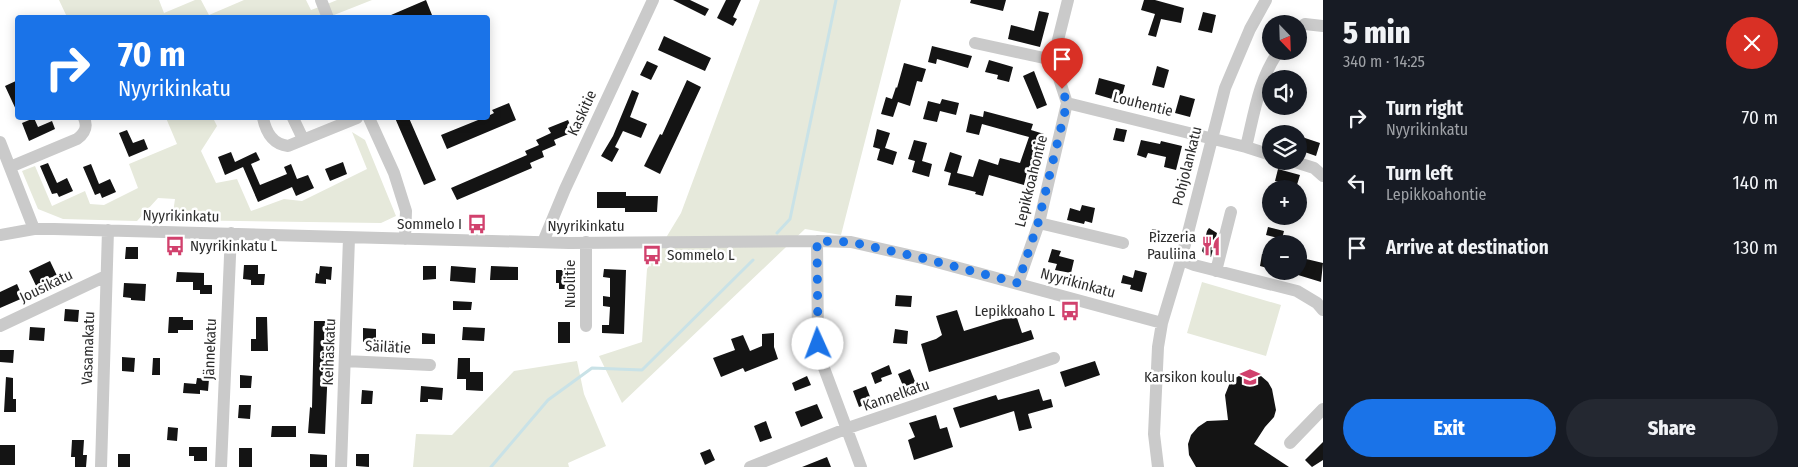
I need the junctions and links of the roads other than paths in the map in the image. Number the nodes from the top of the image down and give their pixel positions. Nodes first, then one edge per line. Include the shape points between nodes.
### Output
1 (321, 0) edge
2 (653, 0) edge
3 (1068, 0) edge
4 (1266, 0) edge
5 (327, 15) edge
6 (1308, 24) edge
7 (1323, 26) edge
8 (975, 43) dead end
9 (1053, 60) junction
10 (1272, 60) edge
11 (1067, 103) junction
12 (84, 120) edge
13 (264, 120) edge
14 (295, 120) edge
15 (352, 120) edge
16 (370, 120) edge
17 (1211, 138) junction
18 (303, 139) junction
19 (0, 142) edge
20 (1246, 146) junction
21 (1262, 151) edge
22 (1307, 166) edge
23 (10, 167) junction
24 (1323, 176) edge
25 (1231, 212) dead end
26 (1038, 223) junction
27 (34, 229) junction
28 (108, 230) junction
29 (231, 233) junction
30 (0, 235) edge
31 (349, 238) junction
32 (405, 239) junction
33 (817, 241) junction
34 (543, 242) junction
35 (586, 242) junction
36 (1123, 242) dead end
37 (1181, 260) junction
38 (1216, 271) junction
39 (106, 276) junction
40 (1018, 283) junction
41 (1323, 310) edge
42 (1162, 323) junction
43 (0, 326) edge
44 (586, 326) dead end
45 (1054, 358) dead end
46 (345, 361) junction
47 (430, 365) dead end
48 (1323, 409) edge
49 (848, 428) junction
50 (1290, 443) dead end
51 (101, 467) edge
52 (221, 467) edge
53 (341, 467) edge
54 (750, 467) edge
55 (861, 467) edge
56 (1158, 467) edge

1 - 5 street
2 - 34 street, Kaskitie via 564,189
3 - 9 street
4 - 17 street, Pohjolankatu via 1225,88
6 - 7 street
8 - 9 street
9 - 11 street
10 - 20 street
11 - 17 street, Louhentie
11 - 26 street, Lepikkoahontie
12 - 23 street via 86,128 78,139
13 - 18 street via 270,136 279,145 288,146
14 - 18 street
15 - 18 street
16 - 32 street via 394,173 406,211
17 - 20 street, Louhentie
17 - 37 street, Pohjolankatu
19 - 23 street
20 - 21 street, Louhentie
22 - 24 street
23 - 27 street
25 - 38 street
26 - 36 street
26 - 40 street, Lepikkoahontie
27 - 28 street, Nyyrikinkatu
27 - 30 street, Nyyrikinkatu
28 - 29 street, Nyyrikinkatu
28 - 39 street, Vasamakatu
29 - 31 street, Nyyrikinkatu
29 - 52 street, Jännekatu
31 - 32 street, Nyyrikinkatu
31 - 46 street, Keihäskatu
32 - 34 street, Nyyrikinkatu
33 - 35 street, Nyyrikinkatu
33 - 40 street, Nyyrikinkatu via 851,242
33 - 49 street via 818,344 821,360
34 - 35 street, Nyyrikinkatu
35 - 44 street, Nuolitie
37 - 38 street
37 - 42 street, Pohjolankatu
38 - 41 street via 1296,291
39 - 43 street, Jousikatu
39 - 51 street, Vasamakatu
40 - 42 street, Nyyrikinkatu
42 - 56 street, Pohjolankatu via 1154,434
45 - 49 street, Kannelkatu
46 - 47 street, Säilätie
46 - 53 street, Keihäskatu
48 - 50 street
49 - 54 street, Kannelkatu
49 - 55 street

